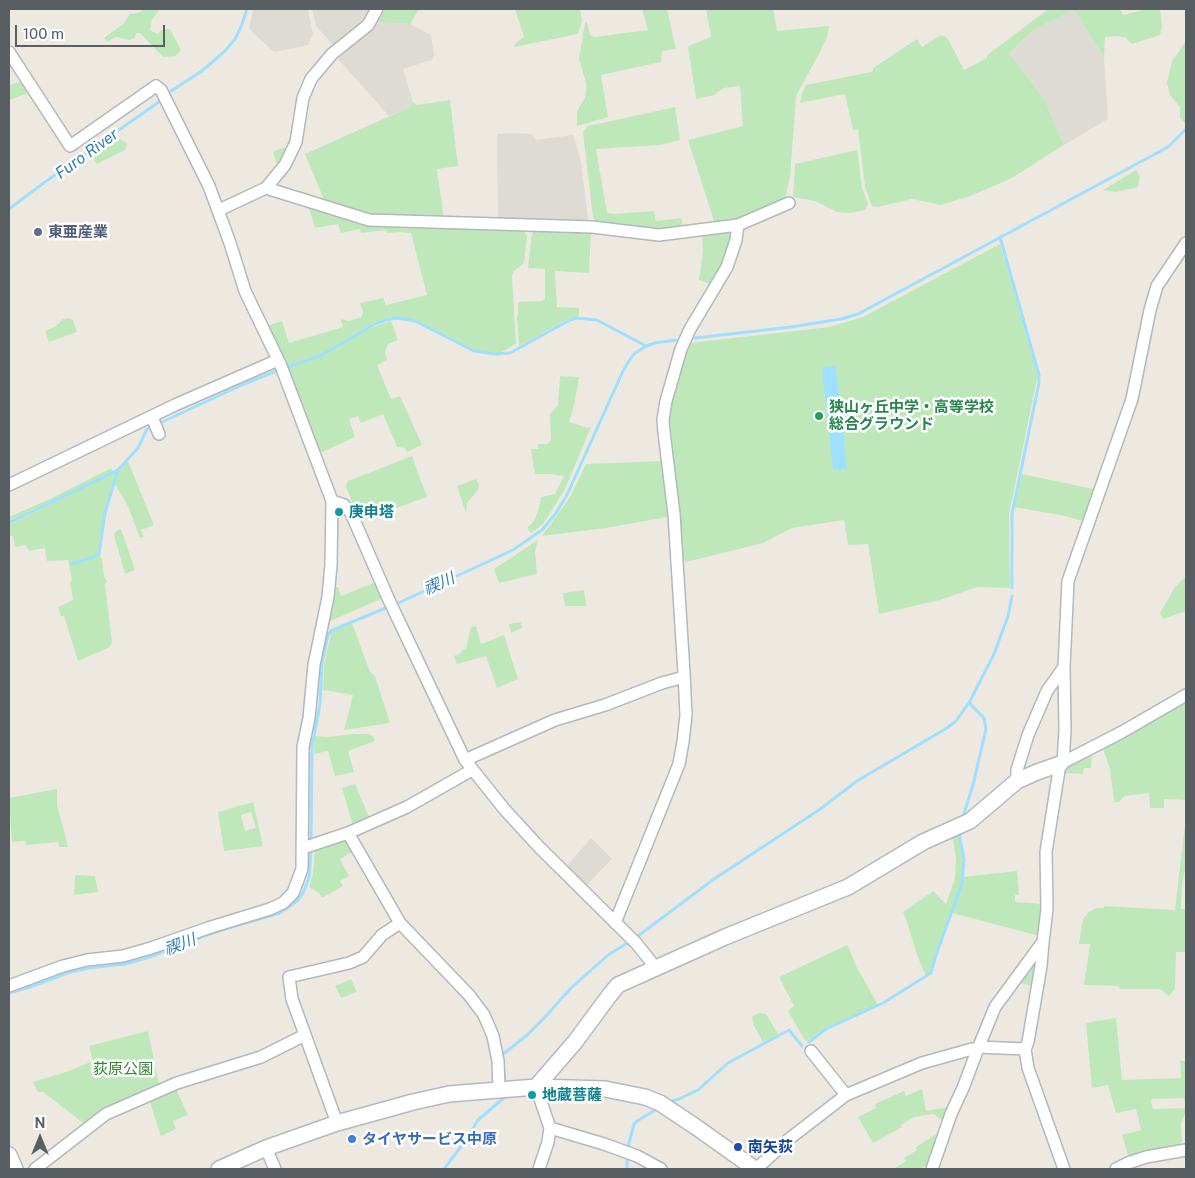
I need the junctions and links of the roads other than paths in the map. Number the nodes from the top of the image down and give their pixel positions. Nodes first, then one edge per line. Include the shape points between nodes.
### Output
1 (377, 9) edge
2 (9, 52) edge
3 (266, 188) junction
4 (789, 203) dead end
5 (219, 210) junction
6 (738, 225) junction
7 (1186, 243) edge
8 (280, 363) junction
9 (153, 419) junction
10 (159, 434) dead end
11 (9, 485) edge
12 (332, 501) junction
13 (1064, 668) junction
14 (684, 677) junction
15 (1186, 695) edge
16 (465, 760) junction
17 (1061, 764) junction
18 (472, 770) junction
19 (1017, 781) junction
20 (348, 833) junction
21 (303, 848) junction
22 (400, 923) junction
23 (615, 923) junction
24 (1042, 942) junction
25 (656, 968) junction
26 (9, 986) edge
27 (306, 1035) junction
28 (977, 1049) junction
29 (1024, 1049) junction
30 (811, 1051) dead end
31 (536, 1087) junction
32 (504, 1089) junction
33 (846, 1095) junction
34 (337, 1122) junction
35 (550, 1128) junction
36 (266, 1148) junction
37 (1186, 1150) edge
38 (9, 1155) edge
39 (15, 1169) edge
40 (35, 1169) edge
41 (219, 1169) edge
42 (275, 1169) edge
43 (539, 1169) edge
44 (661, 1169) edge
45 (755, 1169) edge
46 (932, 1169) edge
47 (1064, 1169) edge
48 (1116, 1169) edge

1 - 3 street via 368,24 332,54 311,79 303,98 292,153
2 - 5 street via 70,146 156,86 167,101
3 - 5 street
3 - 6 street via 381,222 592,227 658,235
4 - 6 street
5 - 8 street via 245,292
6 - 14 street via 727,268 681,349 664,410
7 - 13 street via 1157,286 1132,399 1068,581
8 - 9 street
8 - 12 street
9 - 10 street
9 - 11 street
12 - 16 street via 344,505 351,513
12 - 21 street via 328,597 314,665 303,747
13 - 17 street via 1065,730
13 - 19 street via 1047,691 1028,734 1017,770
14 - 16 street via 556,720
14 - 23 street via 686,715 679,764
15 - 17 street
16 - 18 street
17 - 19 street
17 - 24 street via 1046,852 1048,895
18 - 20 street via 407,807
18 - 23 street via 540,848
19 - 25 street via 970,821 923,842 848,887
20 - 21 street
20 - 22 street
21 - 26 street via 299,879 293,893 283,903 151,948 64,966
22 - 27 street via 382,935 364,957 289,976 292,999
22 - 32 street via 484,1015 493,1036
23 - 25 street
24 - 28 street via 995,1007
24 - 29 street via 1042,966
25 - 31 street via 618,986
27 - 34 street
27 - 40 street via 261,1057 177,1083 106,1114
28 - 29 street
28 - 33 street via 922,1064
28 - 46 street
29 - 47 street
30 - 33 street
31 - 32 street
31 - 35 street
31 - 45 street via 605,1089 645,1097 660,1103
32 - 34 street via 449,1094
33 - 45 street
34 - 36 street
35 - 43 street
35 - 44 street via 637,1156
36 - 41 street
36 - 42 street
37 - 48 street via 1146,1157
38 - 39 street

